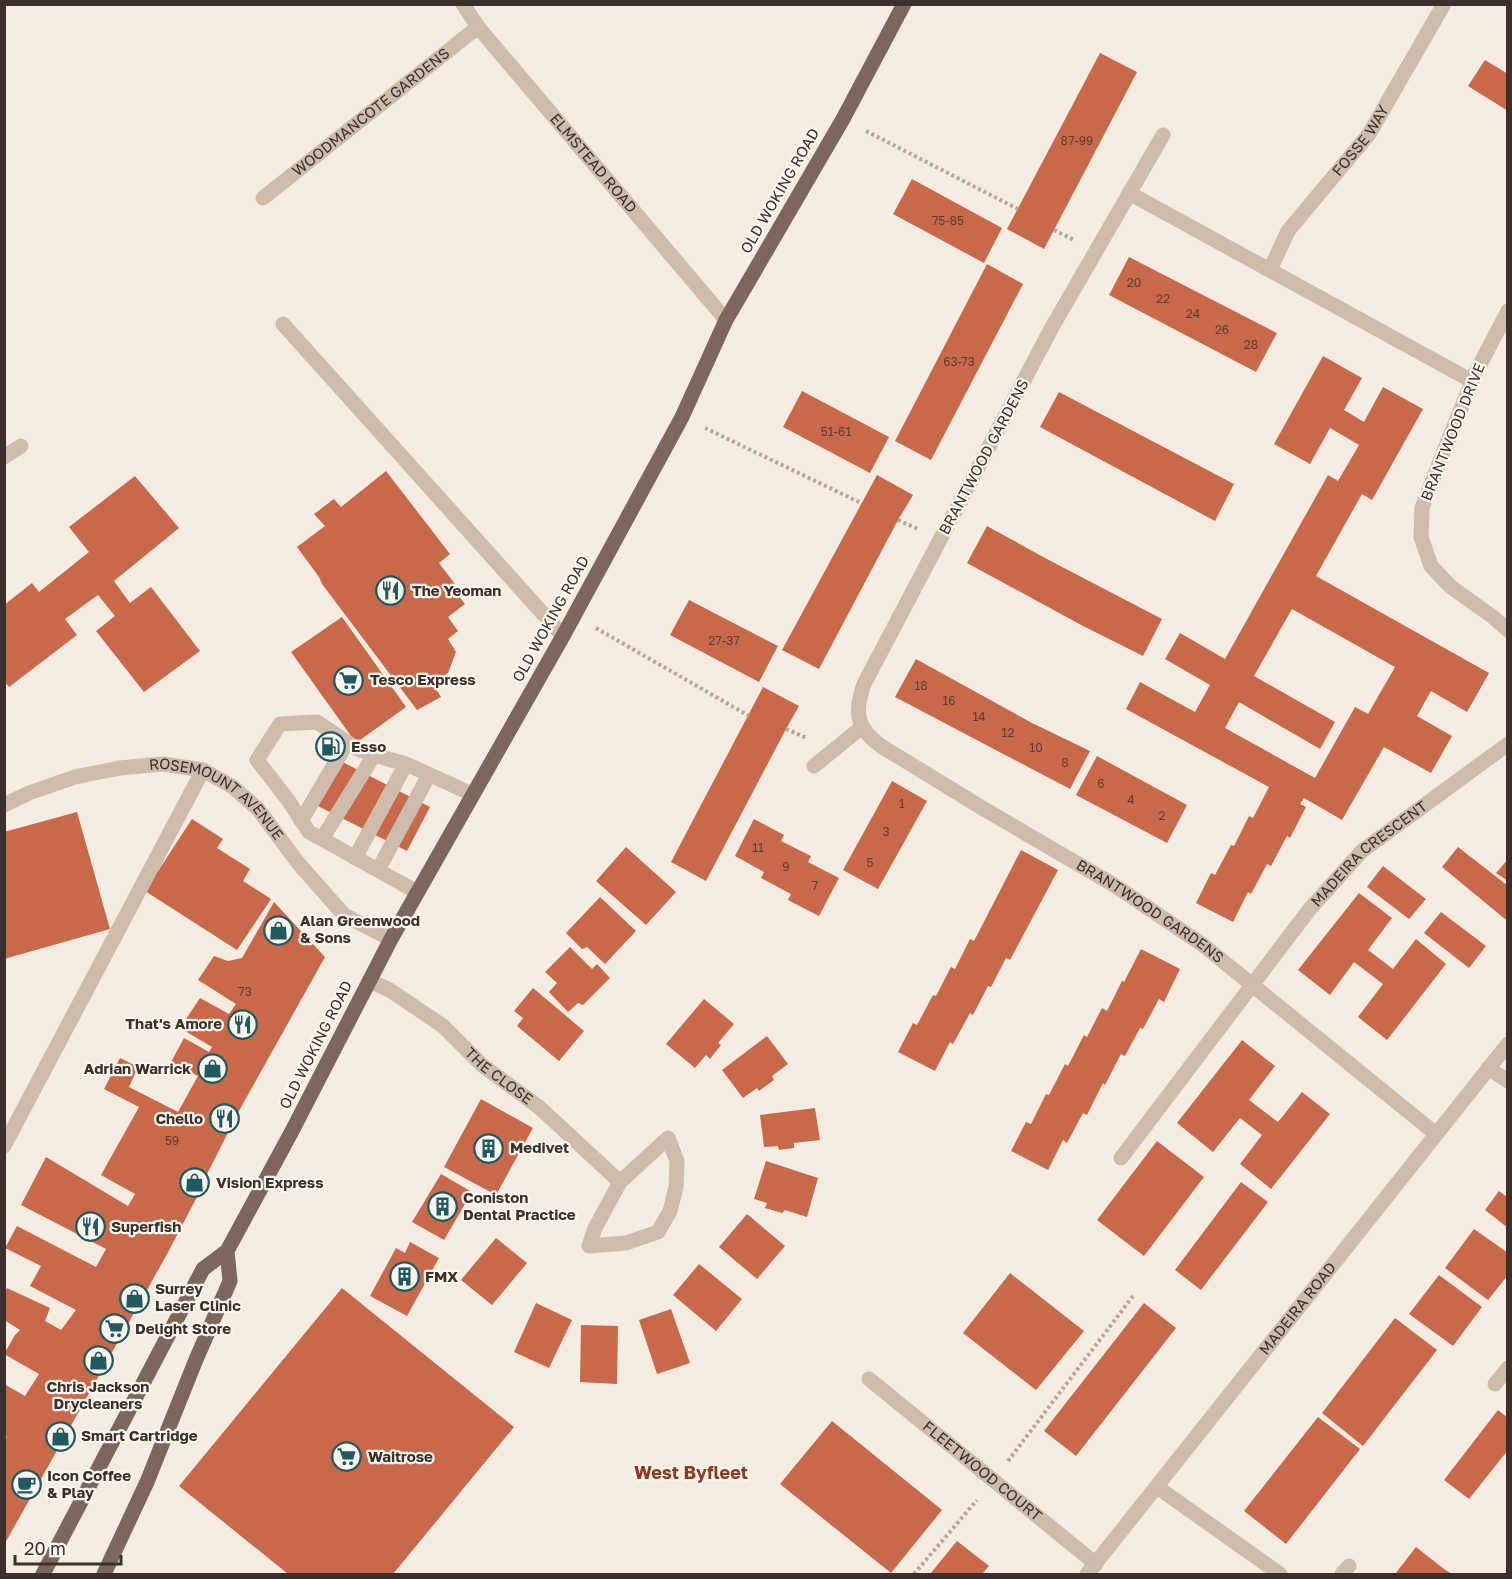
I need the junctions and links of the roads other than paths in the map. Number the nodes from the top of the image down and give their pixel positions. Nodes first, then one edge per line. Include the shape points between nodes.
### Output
1 (463, 4) edge
2 (904, 4) edge
3 (1444, 4) edge
4 (478, 27) junction
5 (1162, 135) dead end
6 (1129, 193) junction
7 (263, 198) dead end
8 (1270, 270) junction
9 (1508, 311) edge
10 (726, 320) junction
11 (283, 324) dead end
12 (1472, 381) junction
13 (21, 446) dead end
14 (4, 457) edge
15 (1508, 630) edge
16 (562, 636) junction
17 (862, 727) junction
18 (347, 743) junction
19 (1508, 744) edge
20 (374, 754) junction
21 (406, 764) junction
22 (814, 766) dead end
23 (203, 770) junction
24 (429, 775) junction
25 (472, 794) junction
26 (4, 805) edge
27 (301, 821) junction
28 (322, 839) junction
29 (355, 858) junction
30 (378, 870) junction
31 (417, 892) junction
32 (391, 939) junction
33 (369, 981) junction
34 (1254, 984) junction
35 (1508, 1044) edge
36 (1488, 1068) junction
37 (1508, 1081) edge
38 (1436, 1134) junction
39 (4, 1146) edge
40 (1121, 1158) dead end
41 (620, 1182) junction
42 (227, 1251) junction
43 (1508, 1368) edge
44 (869, 1379) dead end
45 (1495, 1384) dead end
46 (1157, 1487) junction
47 (1092, 1569) edge
48 (44, 1575) edge
49 (104, 1575) edge
50 (1280, 1575) edge

1 - 4 street, ELMSTEAD ROAD
2 - 10 main road, OLD WOKING ROAD via 843,119
3 - 8 street, FOSSE WAY via 1369,134 1288,231
4 - 7 street, WOODMANCOTE GARDENS
4 - 10 street, ELMSTEAD ROAD
5 - 6 street, BRANTWOOD GARDENS
6 - 8 street
6 - 17 street, BRANTWOOD GARDENS via 1051,329 864,684 858,700
8 - 12 street
9 - 12 street, BRANTWOOD DRIVE
10 - 16 main road, OLD WOKING ROAD via 682,417
11 - 16 street
12 - 15 street, BRANTWOOD DRIVE via 1422,508 1421,537 1431,566 1444,580
13 - 14 street
16 - 25 main road, OLD WOKING ROAD
17 - 22 street
17 - 34 street, BRANTWOOD GARDENS via 881,746 1114,885
18 - 20 street
18 - 27 street
18 - 27 street via 316,722 280,724 257,760
19 - 34 street, MADEIRA CRESCENT via 1362,851 1309,910
20 - 21 street
20 - 28 street
21 - 24 street
21 - 29 street
23 - 26 street, ROSEMOUNT AVENUE via 163,764 120,768 75,777
23 - 32 street, ROSEMOUNT AVENUE via 233,787 258,809 344,915
23 - 39 street
24 - 25 street
24 - 30 street
25 - 31 main road, OLD WOKING ROAD
27 - 28 street via 309,832
28 - 29 street
29 - 30 street
30 - 31 street
31 - 32 main road, OLD WOKING ROAD
32 - 33 main road, OLD WOKING ROAD
33 - 41 street, THE CLOSE via 388,989 443,1026 482,1065 540,1108
33 - 42 main road, OLD WOKING ROAD
34 - 38 street, BRANTWOOD GARDENS
34 - 40 street
35 - 36 street, MADEIRA ROAD
36 - 37 street
36 - 38 street, MADEIRA ROAD
38 - 46 street, MADEIRA ROAD
41 - 41 street via 668,1138 677,1161 676,1187 670,1211 658,1232 626,1243 589,1246
42 - 48 main road, OLD WOKING ROAD via 203,1269
42 - 49 main road via 230,1281
43 - 45 street
44 - 47 street, FLEETWOOD COURT via 993,1480
46 - 47 street, MADEIRA ROAD
46 - 50 street

